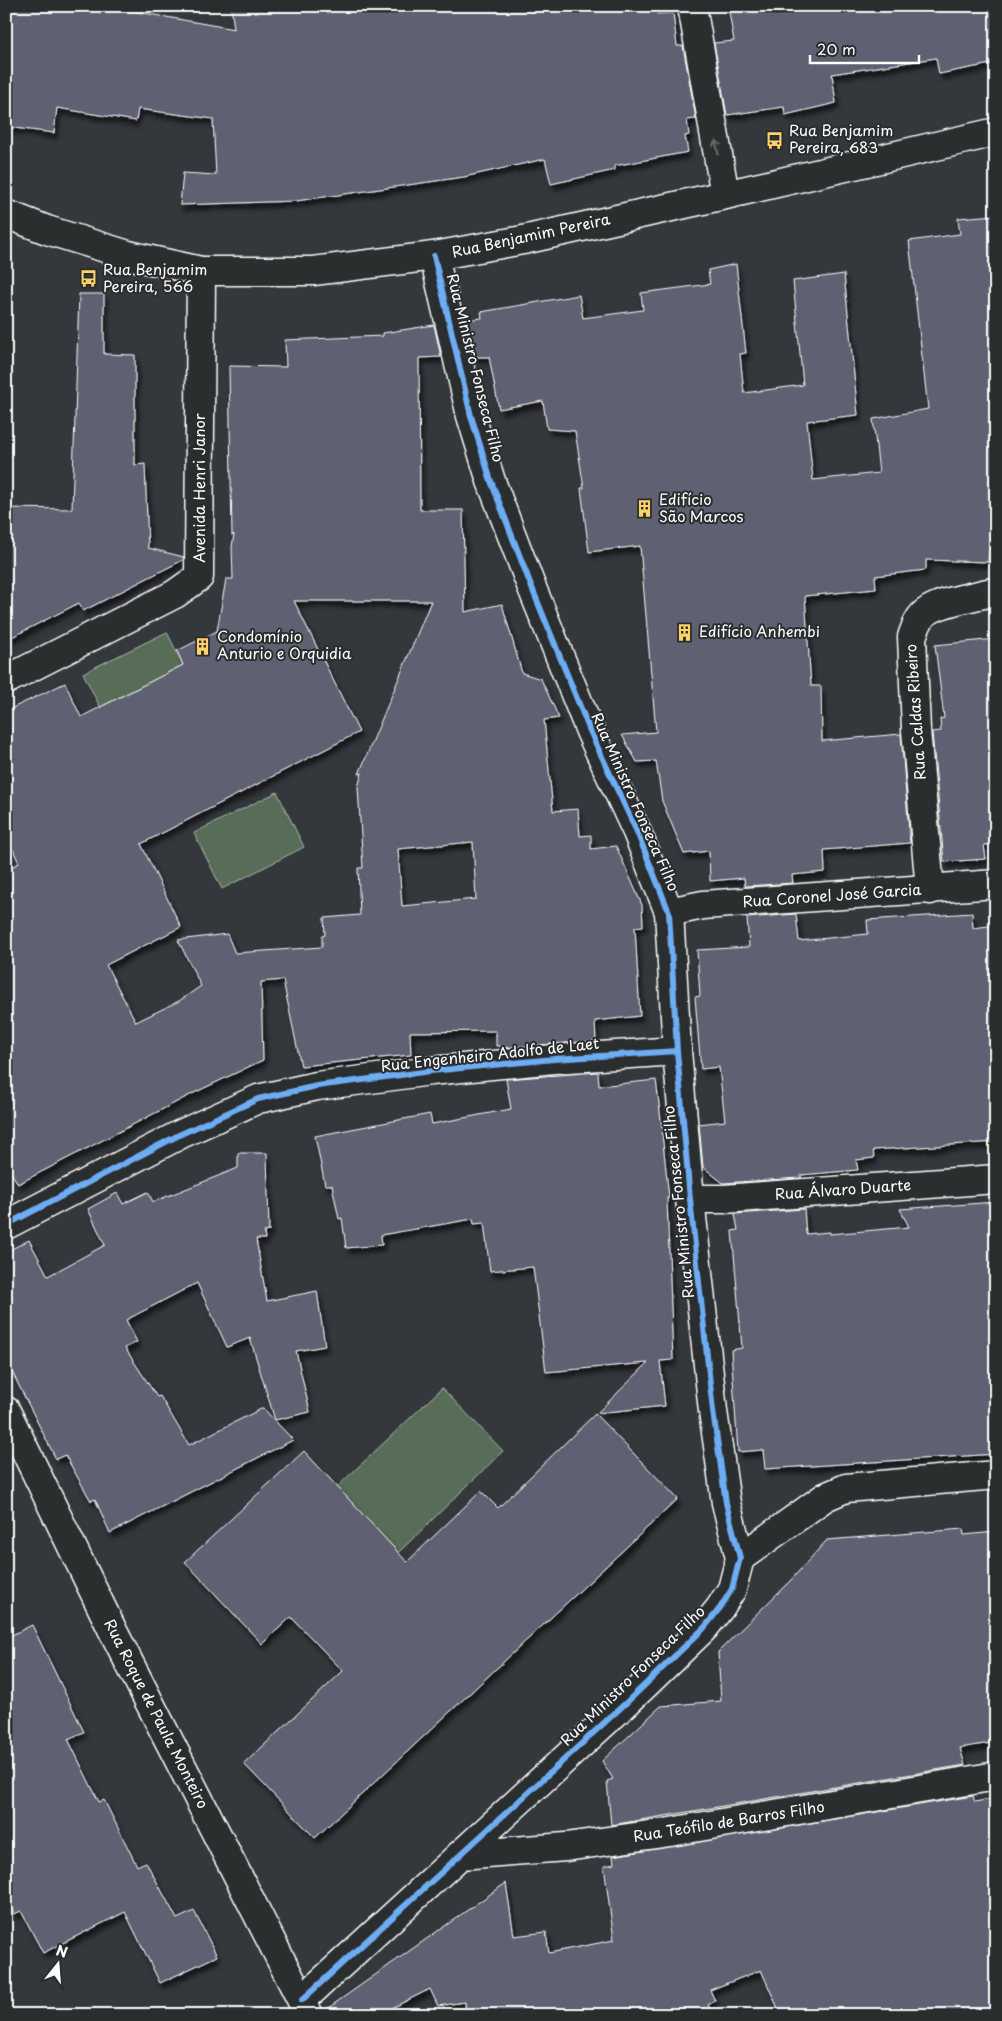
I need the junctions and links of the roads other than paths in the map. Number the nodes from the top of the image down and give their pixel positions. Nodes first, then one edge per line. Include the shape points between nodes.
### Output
1 (692, 6) edge
2 (996, 132) edge
3 (725, 195) junction
4 (6, 214) edge
5 (434, 256) junction
6 (202, 271) junction
7 (996, 591) edge
8 (6, 680) edge
9 (996, 884) edge
10 (930, 890) junction
11 (669, 912) junction
12 (677, 1051) junction
13 (996, 1179) edge
14 (690, 1200) junction
15 (6, 1225) edge
16 (6, 1411) edge
17 (15, 1453) edge
18 (996, 1475) edge
19 (740, 1558) junction
20 (996, 1776) edge
21 (460, 1855) junction
22 (306, 2008) edge

3 -> 1 street
2 - 3 street, Rua Benjamim Pereira
3 - 5 street, Rua Benjamim Pereira via 523,240
4 - 6 street, Rua Benjamim Pereira via 128,255
5 - 6 street, Rua Benjamim Pereira via 313,271
5 - 11 street, Rua Ministro Fonseca Filho via 471,416 491,481 590,731 637,832
6 - 8 street, Avenida Henri Janor via 199,577 175,594
7 - 10 street, Rua Caldas Ribeiro via 926,611 912,637 916,730
9 - 10 street, Rua Coronel José Garcia
10 - 11 street, Rua Coronel José Garcia via 723,903
11 - 12 street, Rua Ministro Fonseca Filho
12 - 14 street, Rua Ministro Fonseca Filho
12 - 15 street, Rua Engenheiro Adolfo de Laet via 431,1071 317,1086 258,1099 181,1134
13 - 14 street, Rua Álvaro Duarte
14 - 19 street, Rua Ministro Fonseca Filho via 713,1411 726,1503
16 - 17 street, Rua Roque de Paula Monteiro
17 - 22 street, Rua Roque de Paula Monteiro via 114,1633
18 - 19 street via 846,1488 824,1497
19 - 21 street, Rua Ministro Fonseca Filho via 732,1589 704,1628
20 - 21 street, Rua Teófilo de Barros Filho via 670,1832 566,1846
21 - 22 street, Rua Ministro Fonseca Filho

